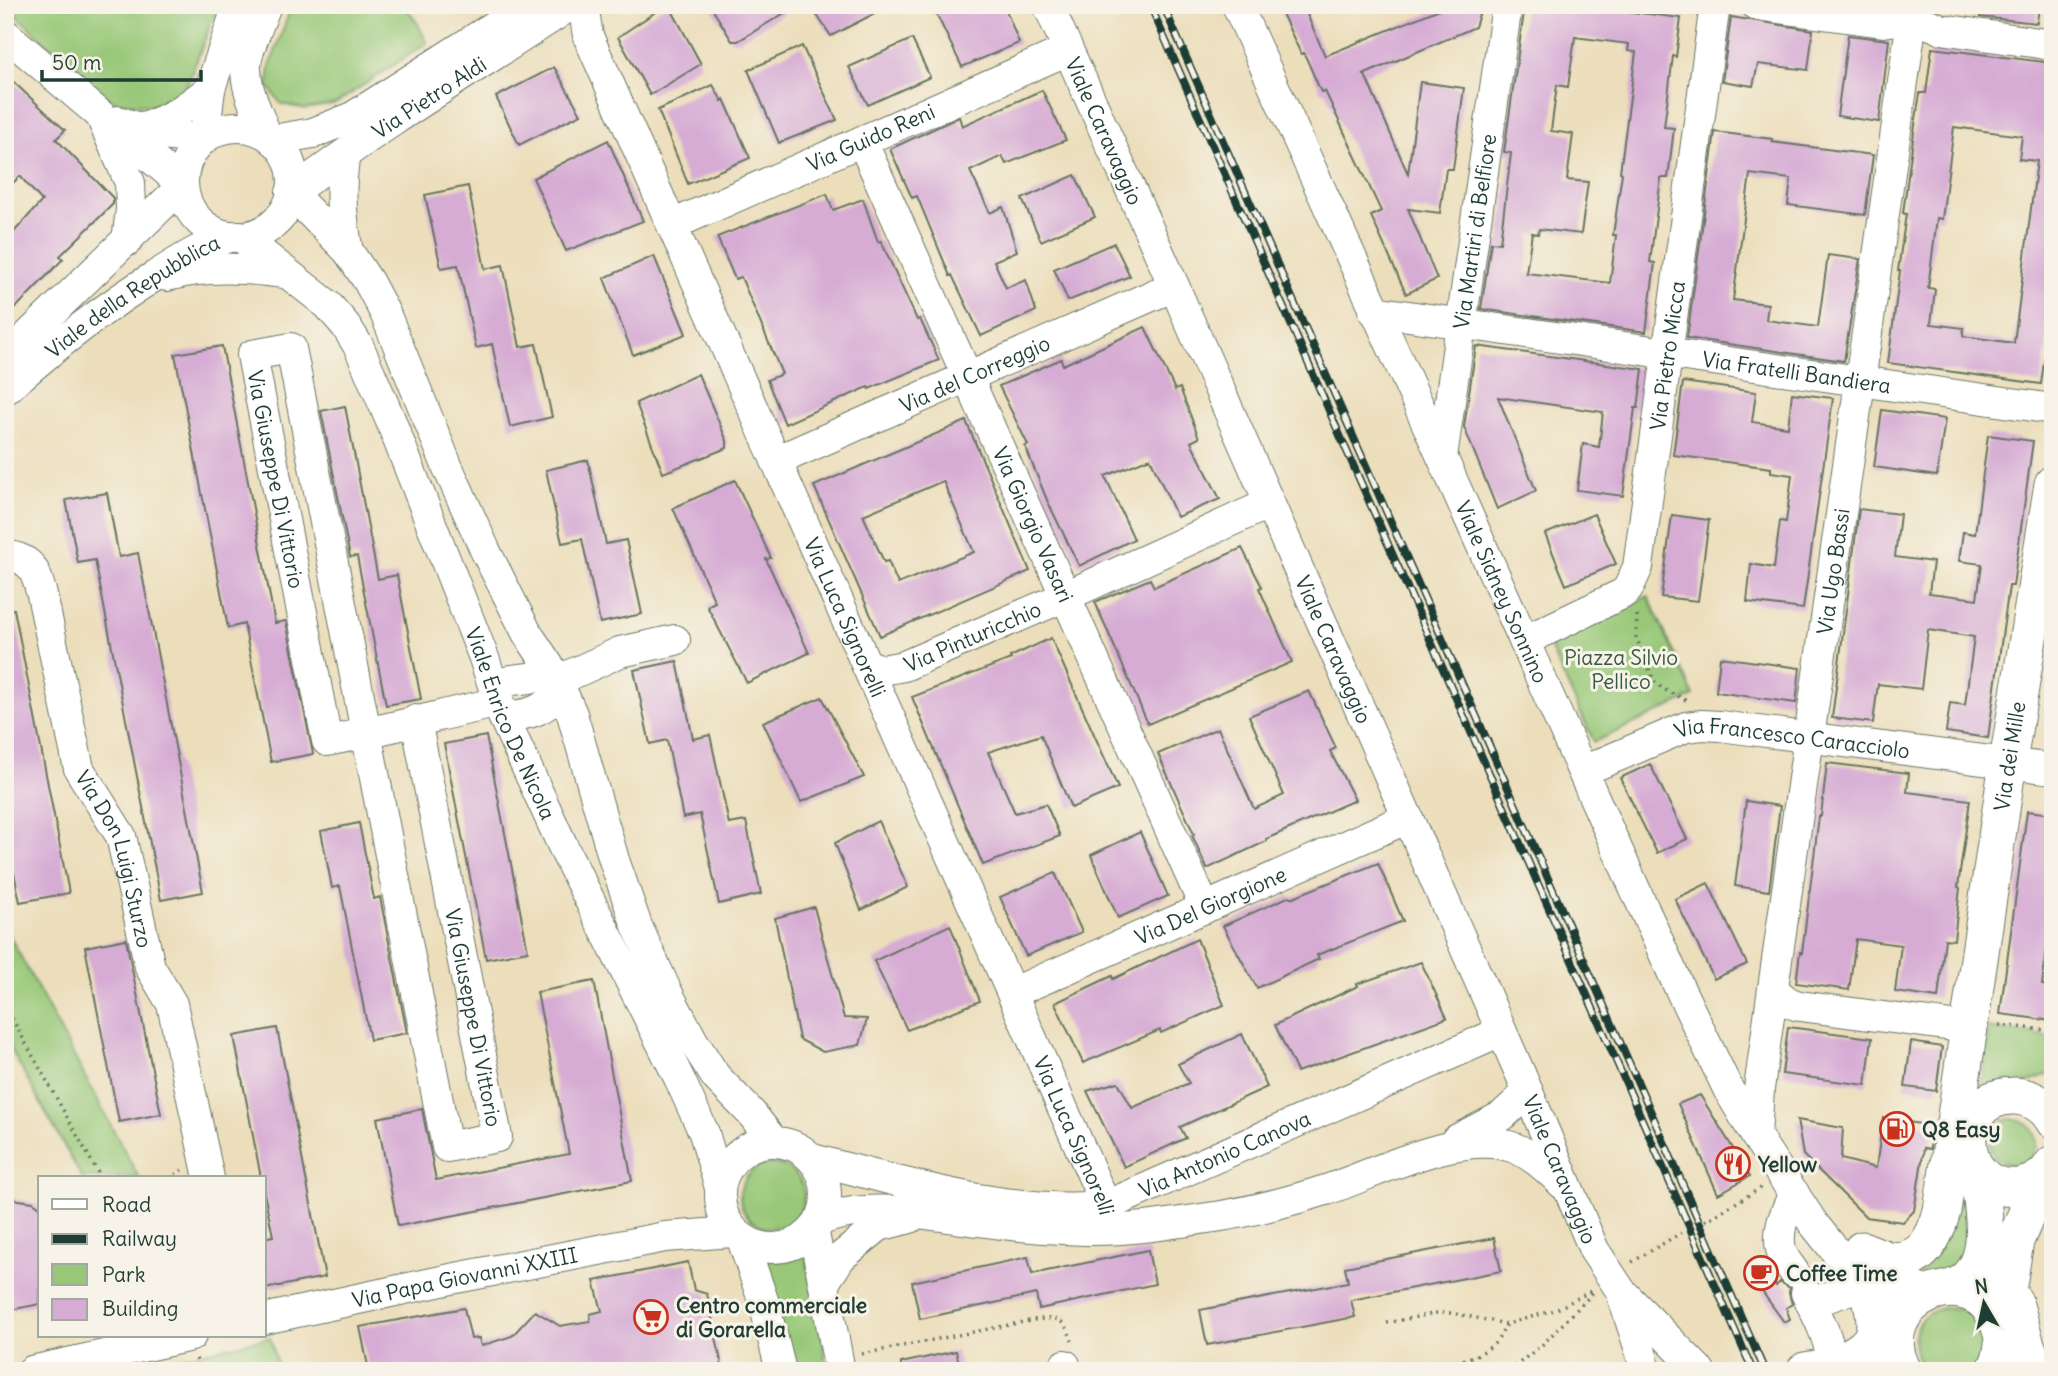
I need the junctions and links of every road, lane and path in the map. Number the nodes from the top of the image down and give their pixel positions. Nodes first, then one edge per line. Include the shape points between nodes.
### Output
1 (238, 5) edge
2 (267, 5) edge
3 (527, 5) edge
4 (570, 5) edge
5 (583, 5) edge
6 (1048, 5) edge
7 (1237, 5) edge
8 (1507, 5) edge
9 (1715, 5) edge
10 (1756, 5) edge
11 (1914, 9) edge
12 (5, 34) edge
13 (2053, 45) edge
14 (1068, 50) junction
15 (210, 89) junction
16 (100, 114) junction
17 (137, 129) junction
18 (270, 137) junction
19 (204, 139) junction
20 (862, 141) junction
21 (345, 154) junction
22 (183, 185) junction
23 (291, 193) junction
24 (672, 225) junction
25 (236, 236) junction
26 (127, 241) junction
27 (348, 251) junction
28 (286, 274) junction
29 (143, 283) junction
30 (1174, 286) junction
31 (1374, 311) junction
32 (1461, 323) junction
33 (1667, 353) junction
34 (5, 358) edge
35 (968, 377) junction
36 (1860, 381) junction
37 (5, 390) edge
38 (2053, 409) edge
39 (1442, 457) junction
40 (776, 461) junction
41 (2053, 484) edge
42 (1268, 503) junction
43 (5, 555) edge
44 (1628, 589) junction
45 (1066, 596) junction
46 (675, 640) dead end
47 (1524, 640) junction
48 (866, 664) junction
49 (558, 683) junction
50 (1692, 701) dead end
51 (499, 702) junction
52 (416, 720) junction
53 (366, 733) junction
54 (1809, 737) junction
55 (2008, 762) junction
56 (2053, 768) edge
57 (1583, 771) junction
58 (1408, 818) junction
59 (1205, 908) junction
60 (1773, 988) junction
61 (1012, 993) junction
62 (5, 1006) edge
63 (1968, 1028) junction
64 (2053, 1031) edge
65 (1501, 1032) junction
66 (1528, 1092) junction
67 (2044, 1101) edge
68 (1976, 1114) junction
69 (1756, 1136) junction
70 (774, 1142) junction
71 (1437, 1149) junction
72 (812, 1158) junction
73 (1978, 1171) junction
74 (2047, 1171) edge
75 (100, 1176) edge
76 (209, 1176) edge
77 (1779, 1185) junction
78 (1567, 1187) junction
79 (719, 1191) junction
80 (924, 1214) junction
81 (1109, 1217) junction
82 (1705, 1221) dead end
83 (818, 1224) junction
84 (1681, 1233) dead end
85 (738, 1236) junction
86 (665, 1237) junction
87 (1864, 1275) junction
88 (2009, 1282) junction
89 (824, 1283) junction
90 (1610, 1285) junction
91 (1804, 1289) junction
92 (1940, 1291) junction
93 (266, 1319) edge
94 (1060, 1320) dead end
95 (1387, 1323) dead end
96 (1507, 1324) junction
97 (182, 1338) edge
98 (1899, 1347) edge
99 (2000, 1357) edge
100 (1639, 1364) edge
101 (839, 1365) edge
102 (1818, 1367) edge
103 (32, 1371) edge
104 (781, 1371) edge
105 (1408, 1371) edge
106 (1509, 1371) edge
107 (1700, 1371) edge
108 (2036, 1371) edge

1 - 15 street
2 - 18 street via 247,59 247,75 254,104
3 - 18 street, Via Pietro Aldi via 351,118 313,133
4 - 21 street, Via Pietro Aldi
5 - 24 street, Via Luca Signorelli via 588,36
6 - 14 street, Viale Caravaggio
7 - 31 street, Viale Sidney Sonnino
8 - 32 street, Via Martiri di Belfiore
9 - 33 street, Via Pietro Micca
10 - 11 street via 1883,22 1905,19
11 - 13 street via 1924,22 1941,29
11 - 36 street, Via Ugo Bassi
12 - 16 street
14 - 20 street, Via Guido Reni
14 - 30 street, Viale Caravaggio
15 - 17 street via 174,116
15 - 19 street
16 - 17 street
16 - 22 street
16 - 26 street via 130,183
17 - 19 street
18 - 19 street via 238,127
18 - 23 street via 287,158
19 - 22 street, Viale della Repubblica via 186,164
20 - 24 street, Via Guido Reni
20 - 35 street, Via Giorgio Vasari
21 - 23 street, Via Pietro Aldi
21 - 27 street via 340,190
22 - 25 street, Viale della Repubblica via 198,219 214,231
22 - 26 street, Viale della Repubblica
23 - 25 street, Viale della Repubblica via 278,219 267,228
23 - 27 street
24 - 40 street, Via Luca Signorelli
25 - 28 street, Viale Enrico De Nicola
25 - 29 street, Viale della Repubblica via 208,244
26 - 34 street, Viale della Repubblica
27 - 49 street via 386,313 486,552
28 - 29 street, Viale Enrico De Nicola via 218,267
28 - 51 street, Viale Enrico De Nicola via 328,305 359,347
29 - 37 street, Viale della Repubblica via 80,326
30 - 35 street, Via del Correggio
30 - 42 street, Viale Caravaggio
31 - 32 street, Via Fratelli Bandiera
31 - 39 street, Viale Sidney Sonnino
32 - 33 street, Via Fratelli Bandiera
32 - 39 street, Via Martiri di Belfiore
33 - 36 street, Via Fratelli Bandiera
33 - 44 street, Via Pietro Micca via 1638,567
35 - 40 street, Via del Correggio
35 - 45 street, Via Giorgio Vasari
36 - 38 street, Via Fratelli Bandiera
36 - 54 street, Via Ugo Bassi
39 - 47 street, Viale Sidney Sonnino
40 - 48 street, Via Luca Signorelli
41 - 55 main road, Via dei Mille
42 - 45 street, Via Pinturicchio
42 - 58 street, Viale Caravaggio
43 - 76 street, Via Don Luigi Sturzo via 22,557 35,569 79,769 121,836 150,967 172,1004
44 - 47 street
44 - 50 path via 1639,597 1636,637 1654,681
45 - 48 street, Via Pinturicchio via 904,666 882,670
45 - 59 street, Via Giorgio Vasari
46 - 49 street, Via Giuseppe Di Vittorio via 621,652
47 - 57 street, Viale Sidney Sonnino
48 - 61 street, Via Luca Signorelli
49 - 51 street, Via Giuseppe Di Vittorio via 512,680
49 - 70 street via 572,714 637,926 667,992 716,1077
51 - 52 street, Via Giuseppe Di Vittorio
51 - 79 street, Viale Enrico De Nicola via 566,853 704,1133
52 - 53 street, Via Giuseppe Di Vittorio
52 - 53 street, Via Giuseppe Di Vittorio via 497,1137 447,1147
53 - 53 street, Via Giuseppe Di Vittorio via 291,348 252,355 327,741
54 - 55 street, Via Francesco Caracciolo
54 - 57 street, Via Francesco Caracciolo via 1720,726 1686,727
54 - 60 street, Via Ugo Bassi
55 - 56 street, Via Francesco Caracciolo
55 - 63 main road, Via dei Mille
57 - 69 street, Viale Sidney Sonnino via 1677,983
58 - 59 street, Via Del Giorgione
58 - 65 street, Viale Caravaggio
59 - 61 street, Via Del Giorgione
60 - 63 street via 1800,1006
60 - 69 street, Via Ugo Bassi
61 - 81 street, Via Luca Signorelli
62 - 75 path
63 - 64 path
63 - 68 main road, Via dei Mille
63 - 87 main road via 1937,1232 1919,1254 1890,1260
65 - 66 street, Viale Caravaggio
65 - 81 street, Via Antonio Canova
66 - 71 street, Via Antonio Canova via 1503,1116
66 - 78 street, Viale Caravaggio
67 - 68 main road via 2015,1096 1993,1100
68 - 73 main road, Via dei Mille via 1967,1137 1971,1161
69 - 77 street, Viale Sidney Sonnino
70 - 72 street
70 - 79 street via 758,1143 732,1160
71 - 78 street, Via Antonio Canova via 1481,1142 1511,1147 1540,1162
71 - 81 street, Via Antonio Canova via 1328,1189 1241,1213 1155,1226
72 - 81 street, Via Antonio Canova via 920,1188
72 - 83 street via 826,1188
73 - 74 main road via 1988,1181 2015,1188 2029,1185
73 - 92 main road, Via dei Mille via 1984,1222 1980,1258 1964,1282
74 - 88 main road via 2015,1241
77 - 82 path
77 - 87 street, Viale Sidney Sonnino
77 - 91 street via 1786,1211 1780,1231 1782,1252
78 - 90 street, Viale Caravaggio
79 - 85 street via 725,1221
79 - 86 street
80 - 81 street, Via Antonio Canova via 1085,1230
80 - 83 street, Via Antonio Canova via 867,1210 834,1214
80 - 89 street via 879,1226 841,1257
83 - 85 street via 789,1247 757,1247
83 - 89 street via 814,1233
84 - 90 path via 1649,1250
85 - 86 street, Via Papa Giovanni XXIII
85 - 104 street via 764,1303
86 - 93 street, Via Papa Giovanni XXIII
87 - 91 street
87 - 92 street, Viale Sidney Sonnino via 1922,1291
87 - 98 street, Viale Sidney Sonnino via 1895,1314
87 - 102 street via 1872,1319 1868,1338 1856,1350
88 - 99 main road
88 - 108 main road
89 - 101 street
90 - 96 path via 1555,1310
90 - 100 street, Viale Caravaggio
90 - 106 path
90 - 107 street, Viale Caravaggio
91 - 102 street via 1831,1352
92 - 98 main road, Via dei Mille via 1923,1296 1908,1308
92 - 99 main road via 1961,1290 1982,1300 1997,1318
94 - 101 path via 1034,1320
95 - 96 path via 1451,1313
96 - 105 path via 1494,1343 1477,1354
97 - 103 street
98 - 102 main road via 1867,1362

